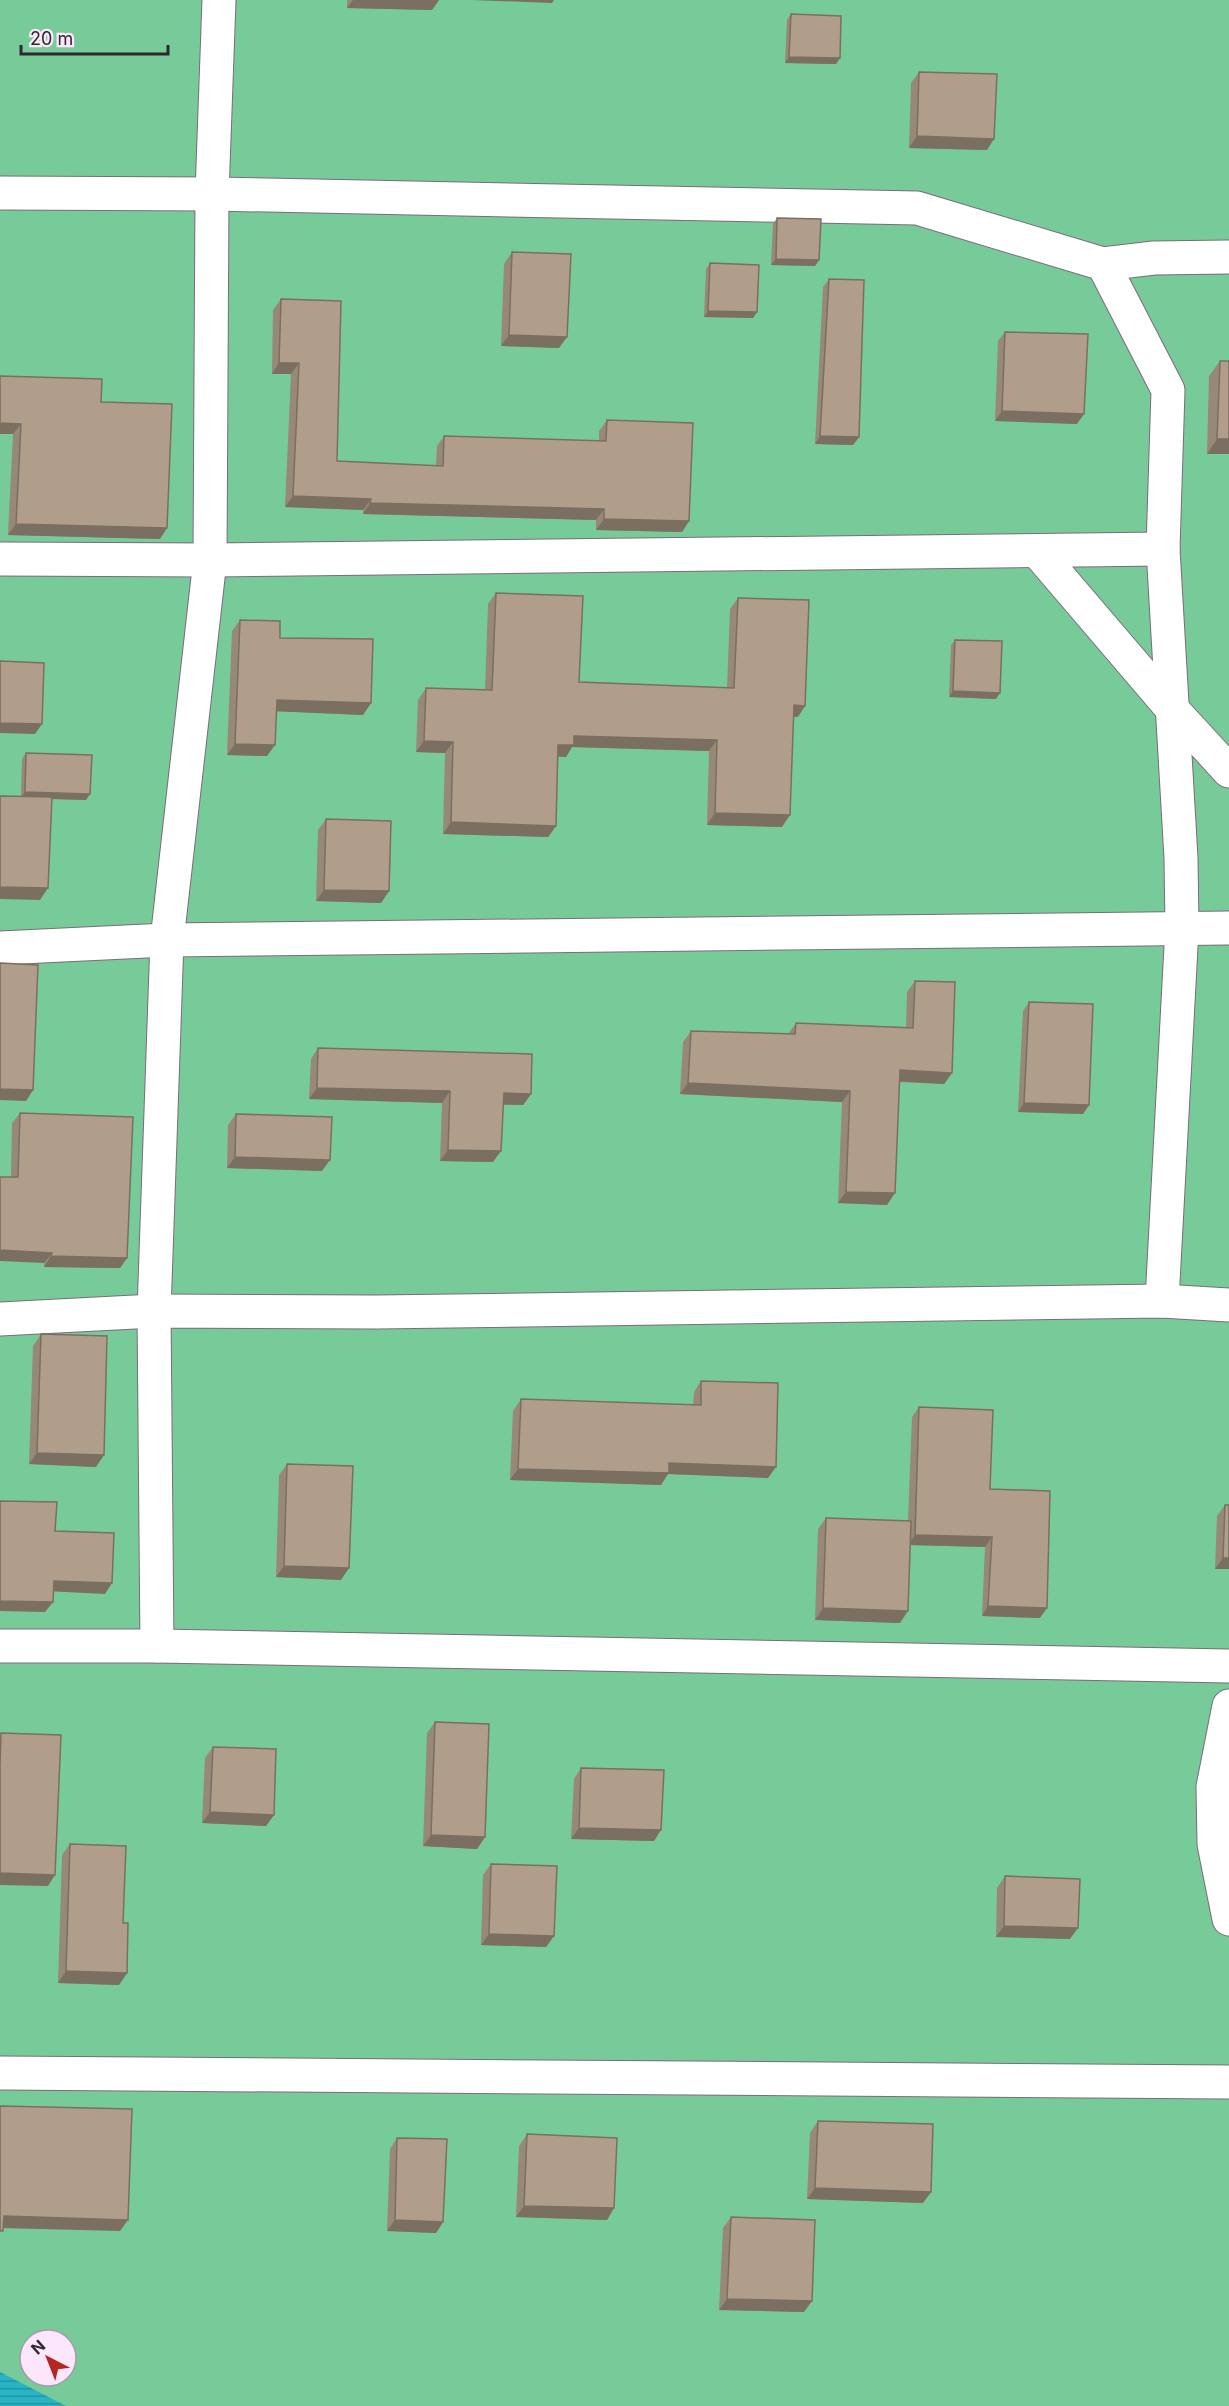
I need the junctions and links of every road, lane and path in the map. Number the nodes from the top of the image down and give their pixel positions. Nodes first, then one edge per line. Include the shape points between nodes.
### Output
1 (219, 0) edge
2 (0, 193) edge
3 (212, 194) junction
4 (1229, 257) edge
5 (1103, 264) junction
6 (1163, 549) junction
7 (1037, 551) junction
8 (0, 559) edge
9 (210, 560) junction
10 (1172, 709) junction
11 (1229, 771) edge
12 (1182, 928) junction
13 (1229, 928) edge
14 (167, 940) junction
15 (0, 948) edge
16 (1162, 1301) junction
17 (1229, 1305) edge
18 (154, 1311) junction
19 (0, 1319) edge
20 (0, 1646) edge
21 (157, 1646) junction
22 (1229, 1666) edge
23 (1229, 1706) edge
24 (1229, 1919) edge
25 (0, 2073) edge
26 (1229, 2082) edge

1 - 3 street
2 - 3 street
3 - 5 street via 917,208
3 - 9 street
4 - 5 street via 1154,258
5 - 6 street via 1168,390
6 - 7 street
6 - 10 street
7 - 9 street
7 - 10 street
8 - 9 street
9 - 14 street
10 - 11 street
10 - 12 street
12 - 13 street
12 - 14 street
12 - 16 street
14 - 15 street
14 - 18 street
16 - 17 street
16 - 18 street via 377,1312
18 - 19 street
18 - 21 street
20 - 21 street
21 - 22 street
23 - 24 street via 1213,1787 1214,1844
25 - 26 street

